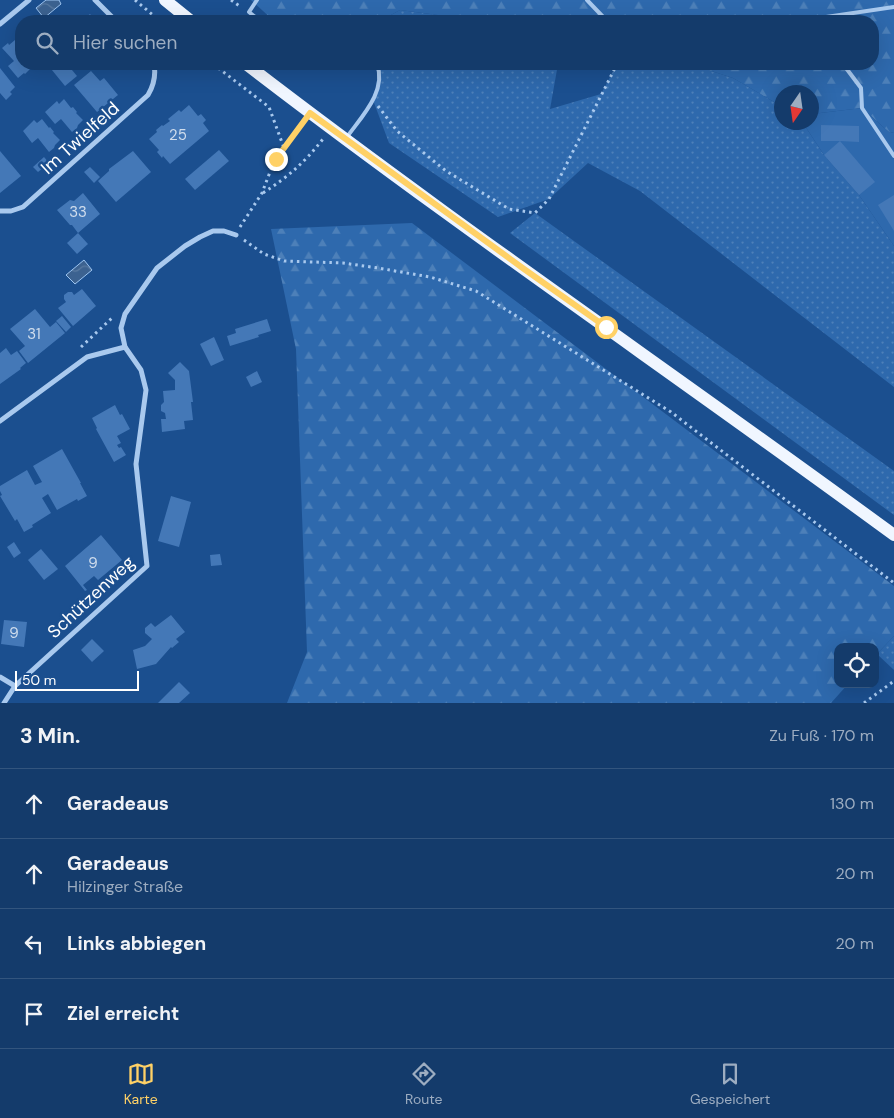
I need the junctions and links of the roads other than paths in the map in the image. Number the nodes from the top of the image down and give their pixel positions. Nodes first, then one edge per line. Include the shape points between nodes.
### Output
1 (29, 0) edge
2 (95, 0) edge
3 (166, 0) edge
4 (257, 0) edge
5 (587, 0) edge
6 (894, 7) edge
7 (110, 15) edge
8 (184, 15) edge
9 (253, 15) edge
10 (602, 15) edge
11 (844, 15) edge
12 (0, 24) edge
13 (154, 70) edge
14 (254, 70) edge
15 (380, 70) edge
16 (848, 70) edge
17 (346, 139) junction
18 (894, 156) edge
19 (0, 211) edge
20 (236, 235) road end
21 (125, 347) junction
22 (0, 421) edge
23 (894, 535) edge
24 (0, 677) edge
25 (15, 686) junction
26 (4, 703) edge

1 - 12 street
2 - 7 street
3 - 8 main road
4 - 9 lane via 249,12
5 - 10 lane
6 - 11 lane
13 - 19 street, Im Twielfeld via 153,87 148,95 23,206
14 - 17 main road
15 - 17 lane via 373,100
16 - 18 lane via 861,88 862,108
17 - 23 main road
20 - 21 street via 213,231 185,246 157,268 125,314 121,328
21 - 22 street via 87,358
21 - 25 street, Schützenweg via 141,370 146,390 136,464 147,566
24 - 25 street
25 - 26 street, Schützenweg

